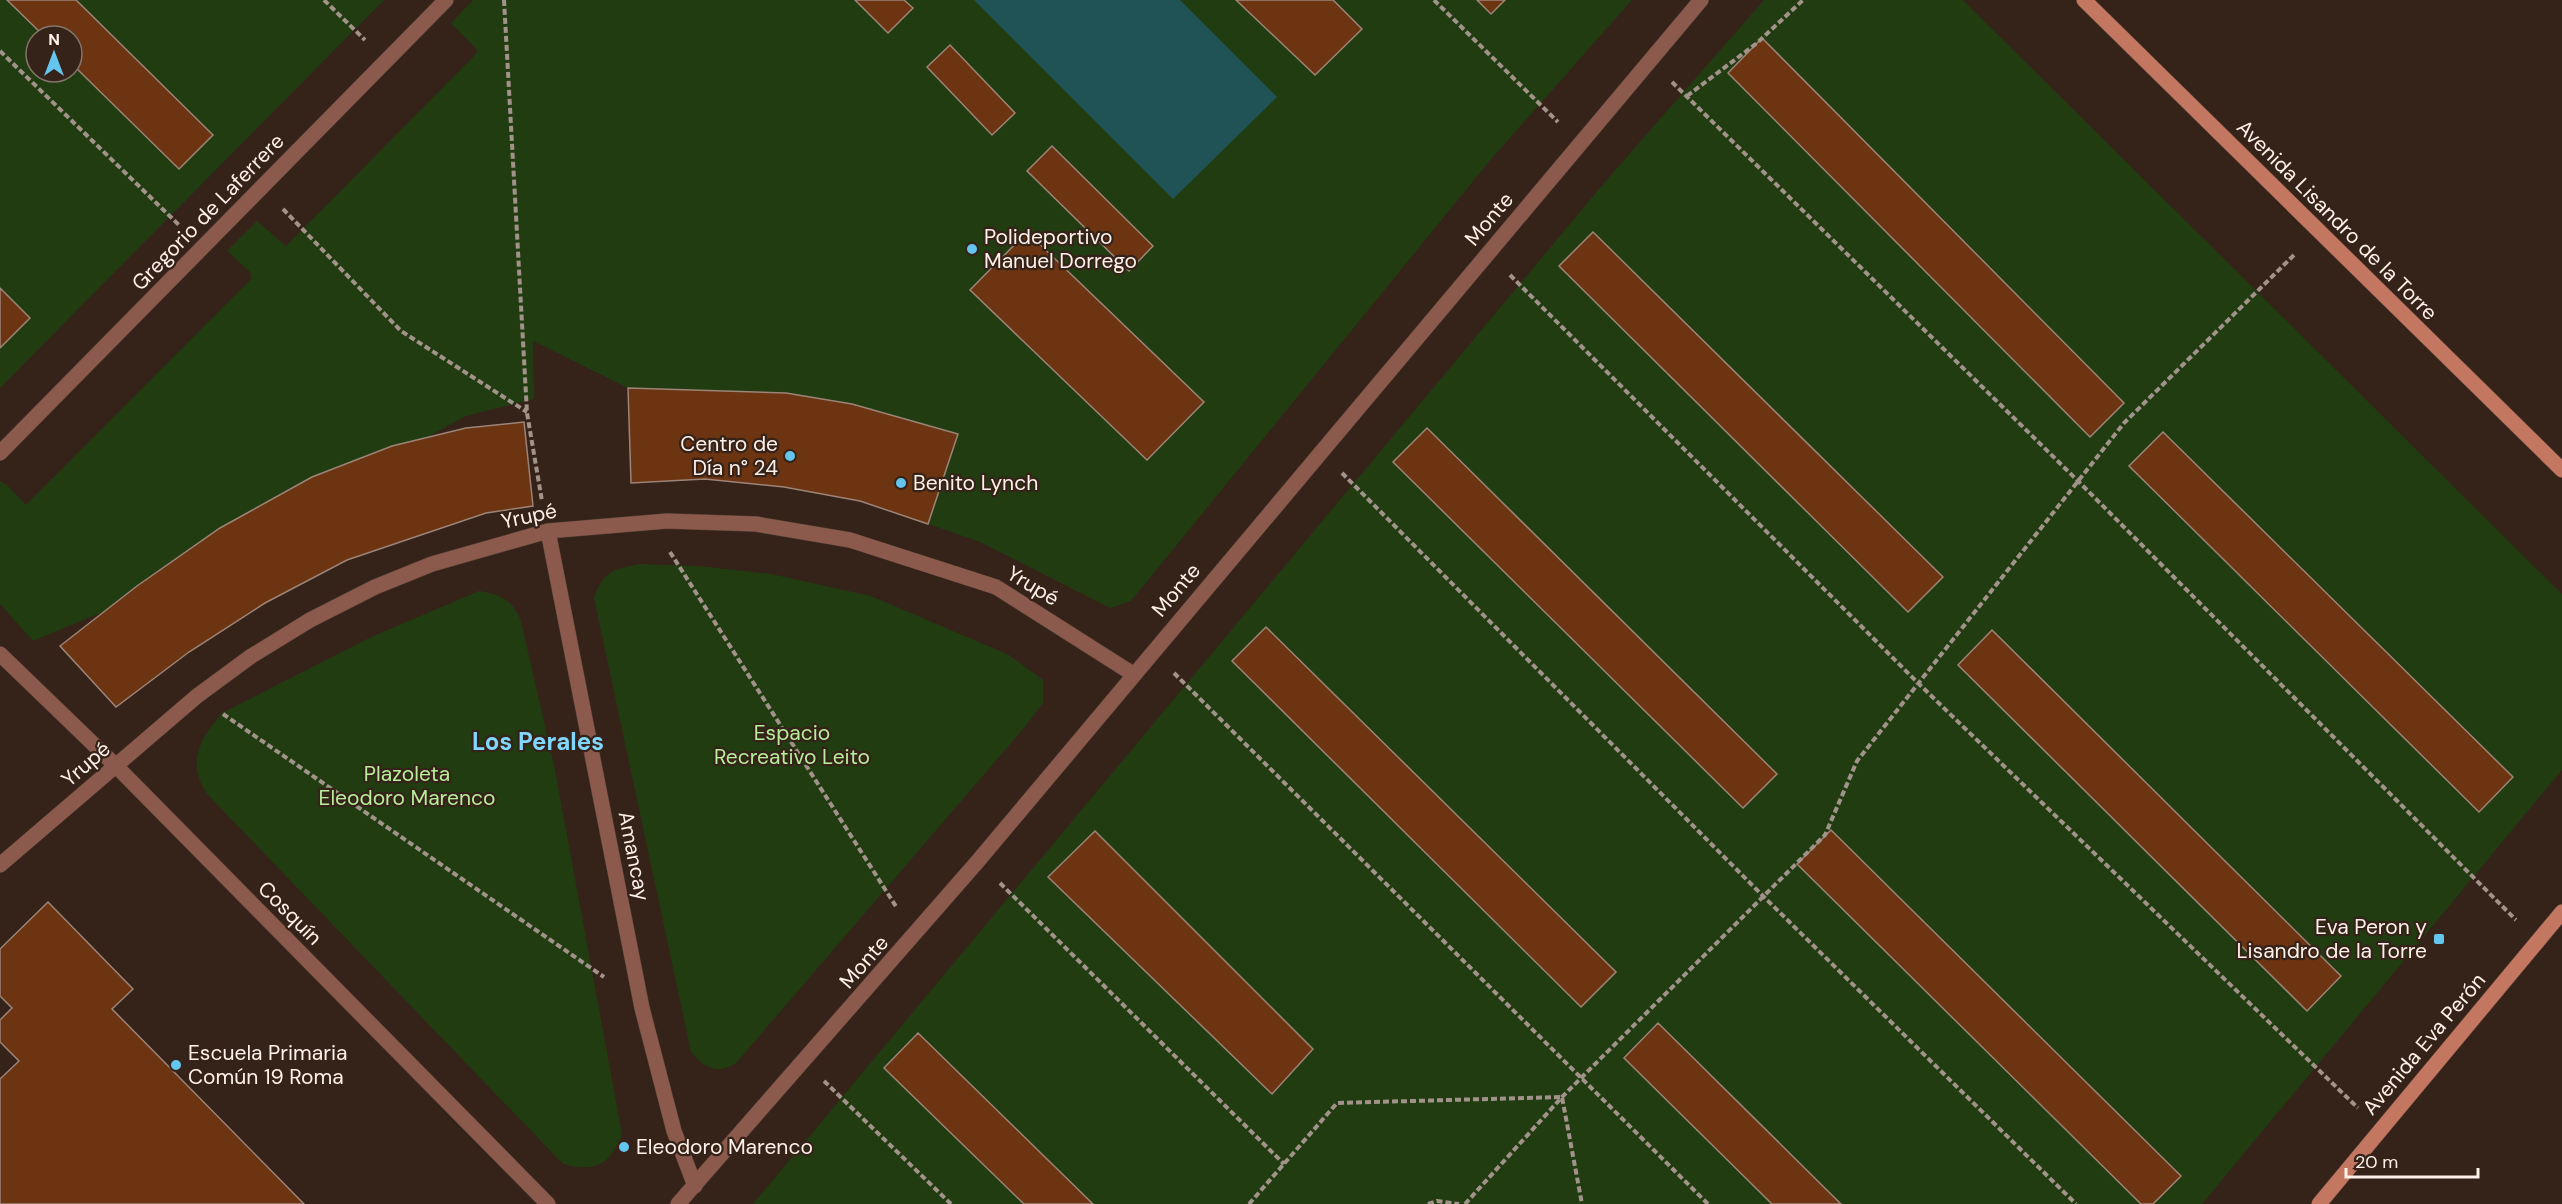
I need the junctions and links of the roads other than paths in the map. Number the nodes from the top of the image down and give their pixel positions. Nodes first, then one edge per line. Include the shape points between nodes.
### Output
1 (446, 0) edge
2 (1701, 0) edge
3 (2084, 0) edge
4 (0, 453) edge
5 (2562, 470) edge
6 (548, 531) junction
7 (0, 654) edge
8 (1133, 674) junction
9 (116, 766) junction
10 (0, 865) edge
11 (2562, 912) edge
12 (695, 1186) junction
13 (548, 1204) edge
14 (678, 1204) edge
15 (2319, 1204) edge

1 - 4 street, Gregorio de Laferrere
2 - 8 street, Monte
3 - 5 main road, Avenida Lisandro de la Torre
6 - 8 street, Yrupé via 651,521 756,524 850,540 996,587
6 - 9 street, Yrupé via 442,561 375,587 310,620 197,696
6 - 12 street, Amancay via 642,1008 674,1131
7 - 9 street, Cosquín
8 - 12 street, Monte via 915,936
9 - 10 street, Yrupé
9 - 13 street, Cosquín
11 - 15 main road, Avenida Eva Perón
12 - 14 street, Monte

